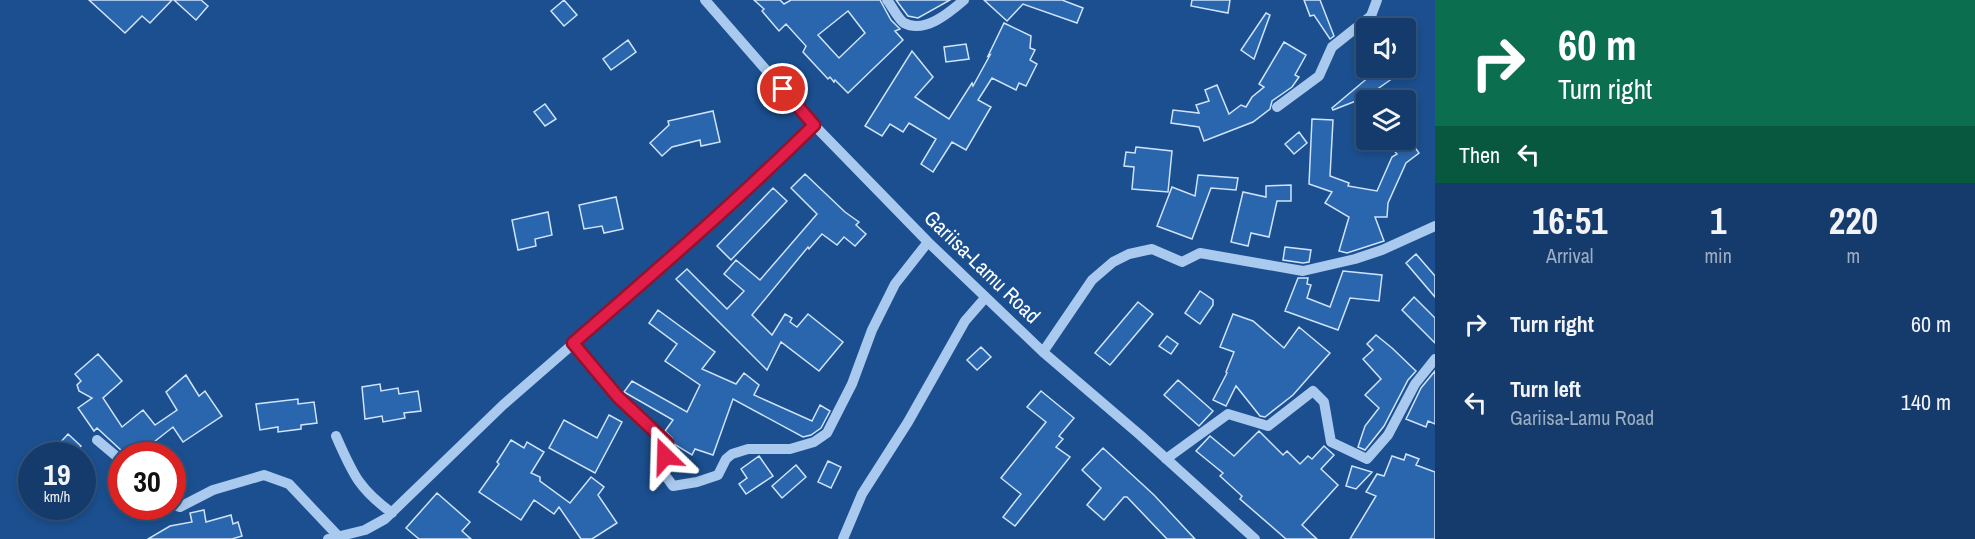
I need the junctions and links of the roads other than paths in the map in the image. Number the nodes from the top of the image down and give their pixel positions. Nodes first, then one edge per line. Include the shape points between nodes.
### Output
1 (705, 0) edge
2 (887, 0) edge
3 (964, 0) edge
4 (1377, 0) edge
5 (1277, 107) dead end
6 (814, 125) junction
7 (1435, 226) edge
8 (928, 242) junction
9 (985, 298) junction
10 (573, 343) junction
11 (1043, 352) junction
12 (1435, 359) edge
13 (336, 436) dead end
14 (98, 440) dead end
15 (108, 449) edge
16 (1166, 459) junction
17 (186, 504) edge
18 (392, 513) junction
19 (334, 538) edge
20 (843, 539) edge
21 (1255, 539) edge

1 - 6 street, Gariisa-Lamu Road
2 - 3 street via 903,22 912,25 943,17
4 - 5 street via 1371,16 1332,47 1319,76
6 - 8 street, Gariisa-Lamu Road
6 - 10 street
7 - 11 street via 1382,250 1303,271 1200,253 1182,262 1152,249 1142,250 1113,262 1092,280
8 - 9 street, Gariisa-Lamu Road
8 - 10 street via 895,284 827,433 814,442 790,449 748,449 732,454 718,475 697,482 673,486 662,471 667,443 618,397
9 - 11 street, Gariisa-Lamu Road
9 - 20 street via 965,321 862,494
10 - 18 street
11 - 16 street, Gariisa-Lamu Road
12 - 16 street via 1416,384 1388,435 1367,459 1331,442 1324,402 1313,391 1268,426 1228,414
13 - 18 street via 354,476 370,497
14 - 15 street
16 - 21 street, Gariisa-Lamu Road
17 - 19 street via 213,490 264,475 290,484
18 - 19 street via 373,527

